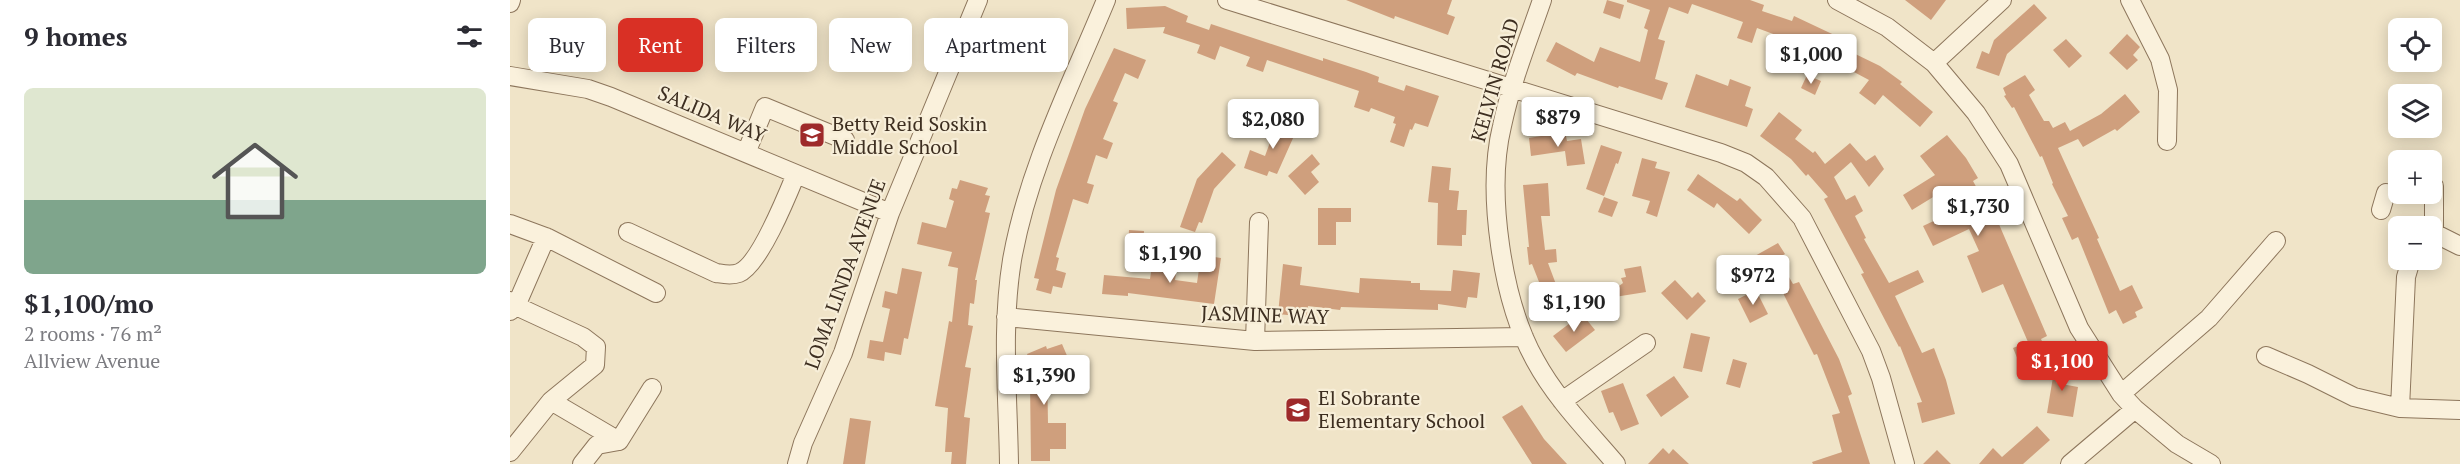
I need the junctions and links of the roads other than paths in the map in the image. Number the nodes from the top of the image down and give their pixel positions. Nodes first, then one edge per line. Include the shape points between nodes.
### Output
1 (978, 0) edge
2 (1106, 0) edge
3 (1227, 0) edge
4 (1542, 0) edge
5 (1837, 0) edge
6 (2002, 0) edge
7 (2130, 0) edge
8 (1934, 63) junction
9 (510, 76) edge
10 (1512, 87) junction
11 (845, 140) dead end
12 (2167, 141) dead end
13 (746, 153) junction
14 (796, 174) junction
15 (890, 213) junction
16 (1259, 222) dead end
17 (510, 224) edge
18 (628, 232) dead end
19 (546, 237) junction
20 (2442, 238) edge
21 (2276, 241) dead end
22 (2460, 246) edge
23 (2408, 270) edge
24 (656, 293) dead end
25 (512, 306) edge
26 (1006, 317) junction
27 (1524, 337) junction
28 (1255, 341) junction
29 (1646, 343) dead end
30 (2266, 356) dead end
31 (652, 388) dead end
32 (2121, 394) junction
33 (552, 401) junction
34 (1562, 401) junction
35 (2400, 408) junction
36 (2135, 409) junction
37 (2460, 410) edge
38 (619, 441) junction
39 (510, 452) edge
40 (582, 464) edge
41 (797, 464) edge
42 (1009, 464) edge
43 (1616, 464) edge
44 (1905, 464) edge
45 (2070, 464) edge
46 (2211, 464) edge

1 - 15 street, LOMA LINDA AVENUE
2 - 26 street via 1038,161 1023,207
3 - 10 street
4 - 10 street, KELVIN ROAD
5 - 8 street via 1887,27
6 - 8 street
7 - 12 street via 2160,59 2168,90
8 - 32 street via 1976,113 2009,164 2079,328
9 - 13 street, SALIDA WAY via 604,94
10 - 27 street, KELVIN ROAD via 1496,157 1496,189 1502,261
10 - 44 street via 1721,153 1766,177 1802,218 1870,351
11 - 13 street via 765,107
13 - 14 street, SALIDA WAY
14 - 15 street, SALIDA WAY
14 - 18 street via 751,264 739,273 716,273
15 - 41 street, LOMA LINDA AVENUE via 843,353 802,443
16 - 28 street
17 - 19 street
19 - 24 street
19 - 25 street
20 - 22 street
21 - 32 street via 2209,318
23 - 35 street
25 - 33 street via 583,336 596,347 595,364
26 - 28 street, JASMINE WAY
26 - 42 street
27 - 28 street, JASMINE WAY
27 - 34 street, KELVIN ROAD via 1535,362
29 - 34 street
30 - 35 street via 2354,397
31 - 38 street
32 - 36 street
33 - 38 street
33 - 39 street
34 - 43 street, KELVIN ROAD
35 - 37 street
36 - 45 street
36 - 46 street via 2177,444
38 - 40 street via 597,445

